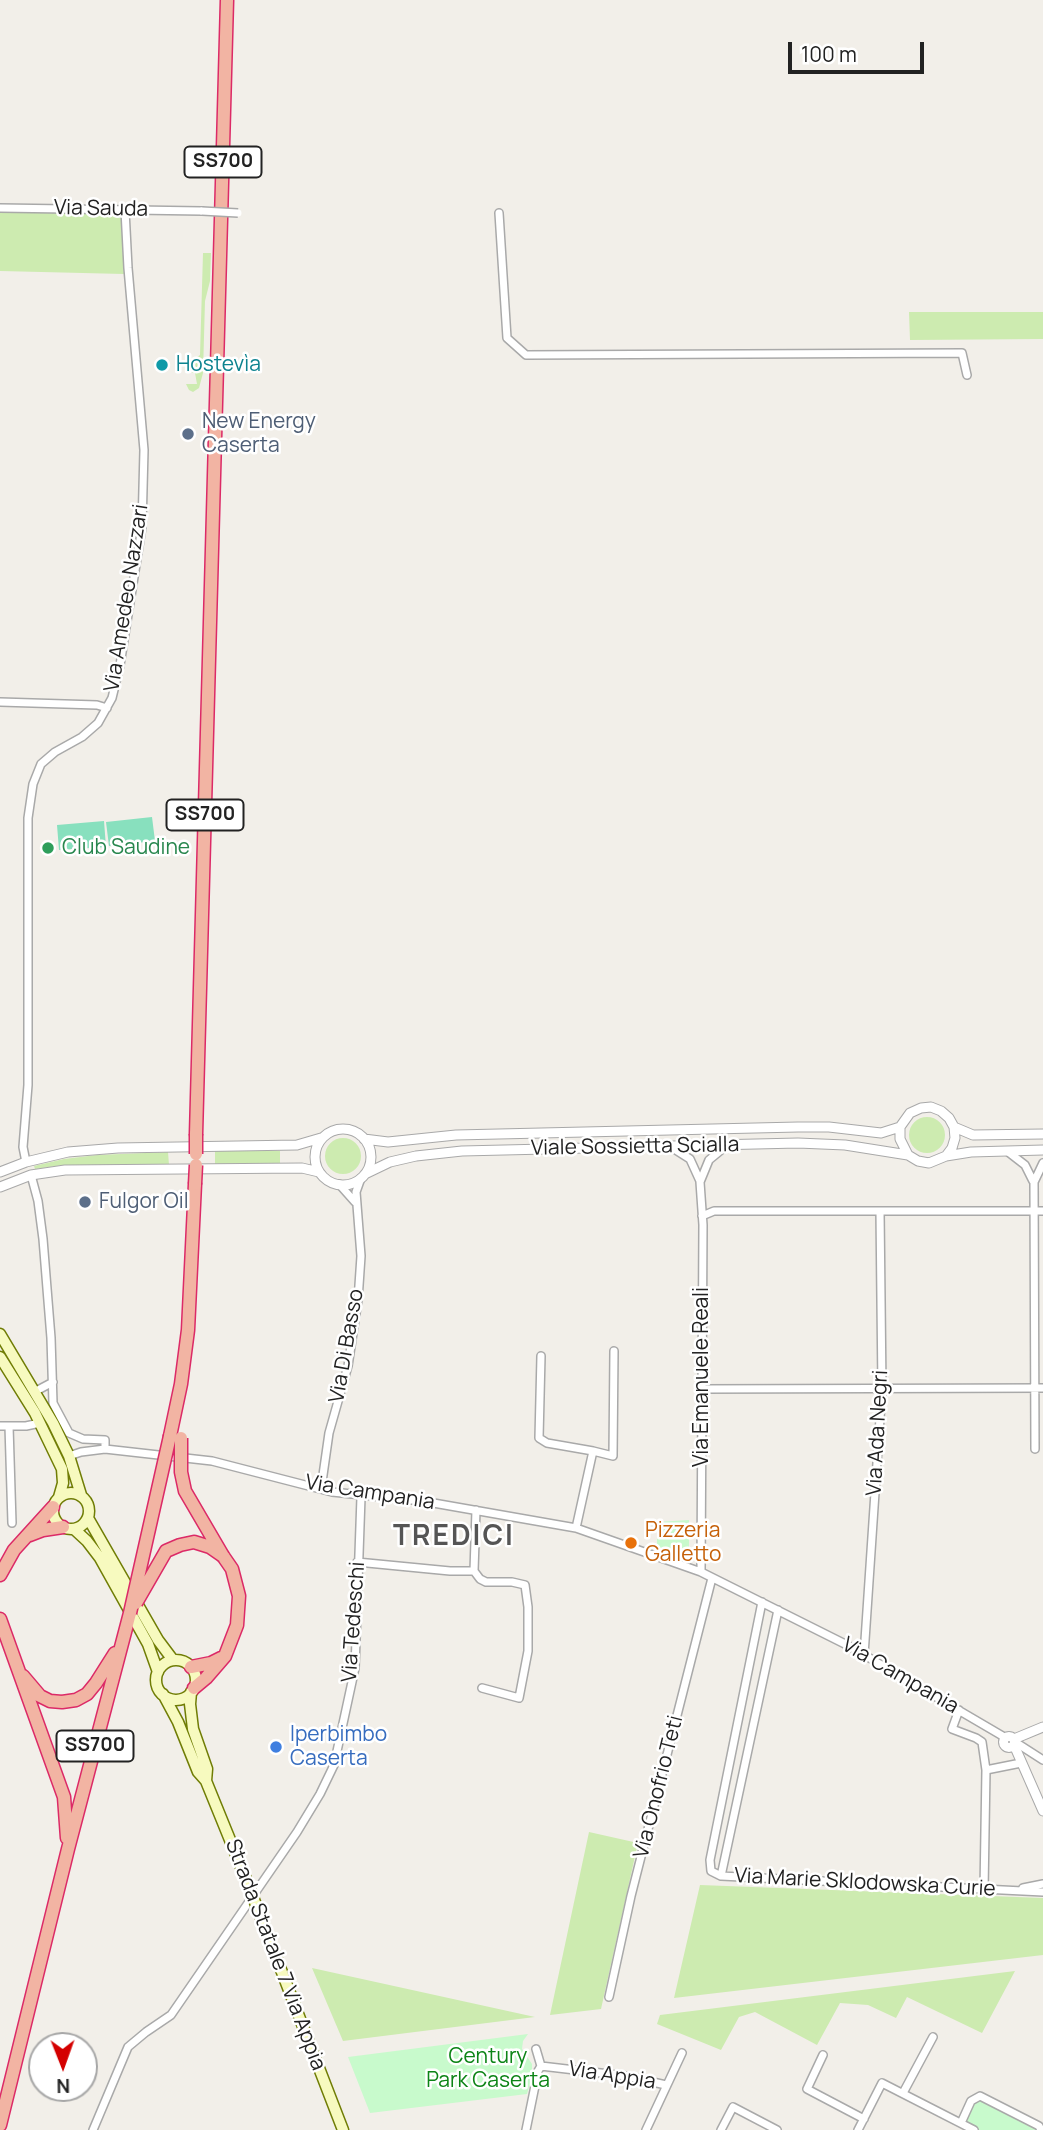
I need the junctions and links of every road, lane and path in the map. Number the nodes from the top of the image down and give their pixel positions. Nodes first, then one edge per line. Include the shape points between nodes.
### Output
1 (227, 0) edge
2 (0, 208) edge
3 (125, 210) junction
4 (238, 213) dead end
5 (499, 213) dead end
6 (967, 375) dead end
7 (0, 702) edge
8 (107, 708) junction
9 (900, 1127) junction
10 (954, 1127) junction
11 (1043, 1134) edge
12 (321, 1138) junction
13 (365, 1139) junction
14 (726, 1146) junction
15 (671, 1147) junction
16 (1005, 1150) junction
17 (1043, 1150) edge
18 (908, 1155) junction
19 (946, 1156) junction
20 (26, 1161) junction
21 (1043, 1163) edge
22 (0, 1172) edge
23 (319, 1172) junction
24 (31, 1175) junction
25 (363, 1176) junction
26 (701, 1182) junction
27 (1034, 1182) junction
28 (339, 1184) junction
29 (0, 1188) edge
30 (356, 1203) junction
31 (880, 1211) junction
32 (1033, 1211) junction
33 (1043, 1211) edge
34 (702, 1216) junction
35 (0, 1334) edge
36 (614, 1351) dead end
37 (541, 1356) dead end
38 (0, 1357) edge
39 (53, 1382) junction
40 (1039, 1388) edge
41 (703, 1389) junction
42 (882, 1390) junction
43 (36, 1391) junction
44 (40, 1423) junction
45 (0, 1426) edge
46 (9, 1426) junction
47 (175, 1437) junction
48 (1035, 1449) dead end
49 (105, 1450) junction
50 (593, 1451) junction
51 (69, 1456) junction
52 (321, 1489) junction
53 (81, 1496) junction
54 (361, 1497) junction
55 (56, 1502) junction
56 (476, 1510) junction
57 (88, 1518) junction
58 (12, 1523) dead end
59 (68, 1528) junction
60 (576, 1528) junction
61 (23, 1538) junction
62 (223, 1556) junction
63 (358, 1562) junction
64 (474, 1570) junction
65 (701, 1572) junction
66 (0, 1575) edge
67 (712, 1578) junction
68 (762, 1602) junction
69 (778, 1610) junction
70 (130, 1613) junction
71 (0, 1619) edge
72 (121, 1643) junction
73 (864, 1655) junction
74 (225, 1656) junction
75 (173, 1660) junction
76 (191, 1667) junction
77 (18, 1671) junction
78 (158, 1672) junction
79 (482, 1688) dead end
80 (193, 1690) junction
81 (163, 1695) junction
82 (958, 1710) junction
83 (1043, 1727) edge
84 (1012, 1741) junction
85 (1043, 1760) edge
86 (1021, 1763) junction
87 (986, 1770) junction
88 (206, 1781) junction
89 (1043, 1811) edge
90 (68, 1849) junction
91 (721, 1876) junction
92 (1043, 1884) edge
93 (984, 1890) junction
94 (1010, 1891) junction
95 (1043, 1892) edge
96 (610, 1997) dead end
97 (933, 2037) dead end
98 (536, 2049) dead end
99 (682, 2053) dead end
100 (822, 2055) dead end
101 (541, 2066) junction
102 (666, 2085) junction
103 (903, 2093) junction
104 (864, 2119) junction
105 (961, 2123) junction
106 (0, 2125) edge
107 (93, 2130) edge
108 (343, 2130) edge
109 (526, 2130) edge
110 (646, 2130) edge
111 (721, 2130) edge
112 (777, 2130) edge
113 (858, 2130) edge
114 (974, 2130) edge
115 (1041, 2130) edge

1 - 47 highway, SS700, bridge via 197,1134 188,1329
2 - 3 street, Via Sauda
3 - 4 street, Via Sauda, bridge
3 - 8 street, Via Amedeo Nazzari via 144,478 136,569 120,666
5 - 6 street via 507,338 526,355 962,353
7 - 8 street
8 - 20 street, Via Amedeo Nazzari via 82,737 41,764 33,784 27,818
9 - 10 street, Viale Sossietta Scialla via 910,1113 926,1107 941,1111
9 - 13 street, Viale Sossietta Scialla via 881,1133 798,1127 456,1135 388,1142
9 - 18 street
10 - 11 street, Viale Sossietta Scialla via 973,1135
10 - 19 street via 954,1143
12 - 13 street, Viale Sossietta Scialla via 341,1129
12 - 20 street, Viale Sossietta Scialla via 297,1145 88,1150
12 - 23 street via 315,1155
13 - 25 street via 370,1159
14 - 15 street, Viale Sossietta Scialla
14 - 18 street, Viale Sossietta Scialla via 828,1144
14 - 26 street via 709,1160
15 - 25 street, Viale Sossietta Scialla via 440,1153 390,1162
15 - 26 street via 690,1159
16 - 17 street, Viale Sossietta Scialla
16 - 19 street, Viale Sossietta Scialla
16 - 27 street via 1025,1165
18 - 19 street, Viale Sossietta Scialla via 923,1163
20 - 22 street, Viale Sossietta Scialla
21 - 27 street
23 - 24 street via 302,1168 89,1170
23 - 28 street
24 - 29 street
24 - 39 street via 43,1239
25 - 28 street, Viale Sossietta Scialla
25 - 30 street, Via Di Basso
26 - 34 street, Via Emanuele Reali
27 - 32 street
28 - 30 street
30 - 52 street, Via Di Basso via 361,1256 358,1300
31 - 32 street
31 - 34 street via 714,1211
31 - 42 street, Via Ada Negri
32 - 33 street
32 - 40 street
34 - 41 street, Via Emanuele Reali
35 - 43 main road
36 - 50 street via 613,1455
37 - 50 street via 539,1438
38 - 44 main road, Strada Statale 7 Via Appia
39 - 43 street
39 - 49 street, Via Campania via 55,1410 69,1433 105,1440
40 - 42 street
40 - 48 street
41 - 42 street
41 - 65 street, Via Emanuele Reali
42 - 73 street, Via Ada Negri
43 - 51 main road
44 - 46 street
44 - 55 main road, Strada Statale 7 Via Appia via 62,1469
45 - 46 street
46 - 58 street
47 - 62 highway, bridge via 185,1491
47 - 70 highway, SS700, bridge
49 - 51 street, Via Campania
49 - 52 street, Via Campania via 212,1461
50 - 60 street
51 - 53 main road
52 - 54 street, Via Campania
53 - 55 main road via 70,1493
53 - 57 main road via 89,1505
54 - 56 street, Via Campania
54 - 63 street, Via Tedeschi
55 - 59 main road, Strada Statale 7 Via Appia via 54,1517
55 - 61 highway
56 - 60 street, Via Campania
56 - 64 street
57 - 59 main road via 80,1527
57 - 75 main road
59 - 61 highway
59 - 78 main road, Strada Statale 7 Via Appia via 100,1558 148,1644
60 - 65 street, Via Campania
61 - 66 highway
62 - 70 highway, SS700, bridge via 194,1542 166,1551
62 - 74 highway via 236,1582 239,1609
63 - 64 street
63 - 107 street, Via Tedeschi via 355,1668 334,1765 320,1794 171,2015 128,2048
64 - 79 street via 486,1582 525,1585 528,1607 519,1698
65 - 67 street, Via Campania
67 - 68 street, Via Campania
67 - 96 street, Via Onofrio Teti
68 - 69 street, Via Campania
68 - 91 street, Via Marie Sklodowska Curie via 709,1860 711,1871
69 - 73 street, Via Campania
69 - 91 street, Via Marie Sklodowska Curie
70 - 72 highway, SS700
71 - 77 highway, SS700
72 - 77 highway, SS700 via 96,1683 76,1700 50,1701
72 - 90 highway, SS700
73 - 82 street, Via Campania
74 - 76 highway
74 - 80 highway
75 - 76 main road
75 - 78 main road
76 - 80 main road, Strada Statale 7 Via Appia via 196,1677
77 - 90 highway via 64,1797
78 - 81 main road, Strada Statale 7 Via Appia via 157,1684
80 - 81 main road via 178,1699
80 - 88 main road, Strada Statale 7 Via Appia via 193,1729 207,1769
81 - 88 main road, Strada Statale 7 Via Appia
82 - 84 street, Via Campania
82 - 87 street via 952,1730 982,1742
83 - 84 street
84 - 85 street, Via Campania
84 - 86 street
86 - 87 street
86 - 89 street
87 - 93 street
88 - 108 main road, Strada Statale 7 Via Appia, bridge
90 - 106 highway, SS700
91 - 93 street, Via Marie Sklodowska Curie
92 - 94 street, Via Marie Sklodowska Curie
93 - 94 street, Via Marie Sklodowska Curie
94 - 95 street, Via Marie Sklodowska Curie
97 - 103 street
98 - 101 street
99 - 102 street
100 - 104 street via 807,2089
101 - 102 street, Via Appia
101 - 109 street, Via Appia
102 - 110 street
103 - 104 street via 883,2083
103 - 105 street
104 - 113 street
105 - 114 street
105 - 115 street via 971,2101 980,2096
111 - 112 street via 733,2107

